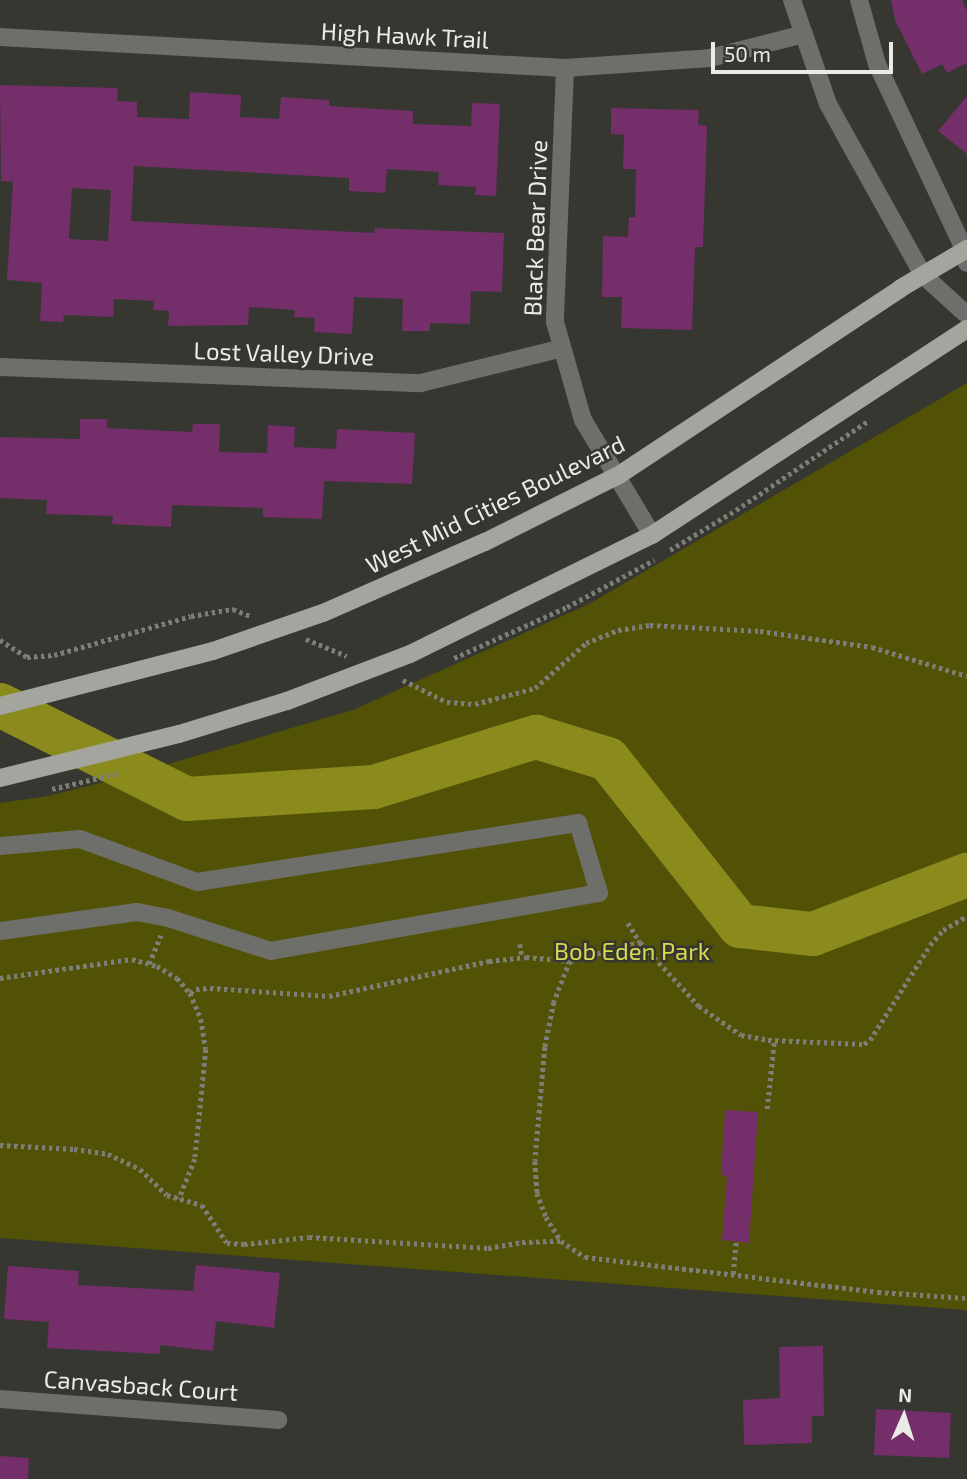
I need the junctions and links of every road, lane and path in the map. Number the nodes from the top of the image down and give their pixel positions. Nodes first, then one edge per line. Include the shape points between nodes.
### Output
1 (792, 0) edge
2 (859, 0) edge
3 (804, 34) junction
4 (0, 37) edge
5 (565, 68) junction
6 (966, 254) edge
7 (923, 275) junction
8 (967, 315) edge
9 (967, 329) edge
10 (562, 348) junction
11 (0, 366) edge
12 (619, 475) junction
13 (652, 535) junction
14 (258, 620) dead end
15 (295, 635) dead end
16 (0, 640) edge
17 (358, 661) dead end
18 (395, 676) dead end
19 (967, 676) edge
20 (0, 706) edge
21 (0, 778) edge
22 (0, 846) edge
23 (967, 916) edge
24 (168, 918) junction
25 (628, 923) dead end
26 (0, 931) edge
27 (640, 942) junction
28 (520, 944) dead end
29 (522, 957) junction
30 (570, 961) junction
31 (149, 964) junction
32 (0, 978) edge
33 (190, 993) junction
34 (774, 1041) junction
35 (766, 1109) dead end
36 (0, 1145) edge
37 (179, 1199) junction
38 (561, 1241) junction
39 (736, 1241) dead end
40 (733, 1275) junction
41 (967, 1298) edge
42 (0, 1399) edge
43 (278, 1420) dead end

1 - 3 street
2 - 6 street via 877,64
3 - 5 street, High Hawk Trail via 710,58
3 - 7 street via 828,104
4 - 5 street, High Hawk Trail
5 - 10 street, Black Bear Drive via 555,322
6 - 7 main road, West Mid Cities Boulevard
7 - 8 street
7 - 12 main road, West Mid Cities Boulevard
9 - 13 main road
10 - 11 street, Lost Valley Drive via 421,383
10 - 12 street, Black Bear Drive via 583,420
12 - 13 street, Black Bear Drive
12 - 20 main road, West Mid Cities Boulevard via 323,613 213,651
13 - 21 main road via 410,654 288,701 60,766
14 - 16 path via 233,609 191,616 54,655 27,657
15 - 17 path
18 - 19 path via 447,702 475,704 535,688 586,643 618,630 650,625 760,631 872,648
22 - 24 street via 80,839 197,882 578,823 599,893 271,951
23 - 34 path via 943,930 930,945 864,1044
24 - 26 street via 137,912
24 - 31 path
25 - 27 path
27 - 30 path
27 - 34 path via 699,1006 741,1035
28 - 29 path
29 - 30 path
29 - 33 path via 329,996 210,988
30 - 38 path via 554,1002 545,1047 534,1161 537,1193
31 - 32 path via 132,959
31 - 33 path via 177,978
33 - 37 path via 201,1019 205,1062 195,1158
34 - 35 path
36 - 37 path via 108,1154 140,1169 167,1195
37 - 38 path via 202,1205 227,1243 309,1237 488,1248
38 - 40 path via 586,1257
39 - 40 path
40 - 41 path
42 - 43 street, Canvasback Court

